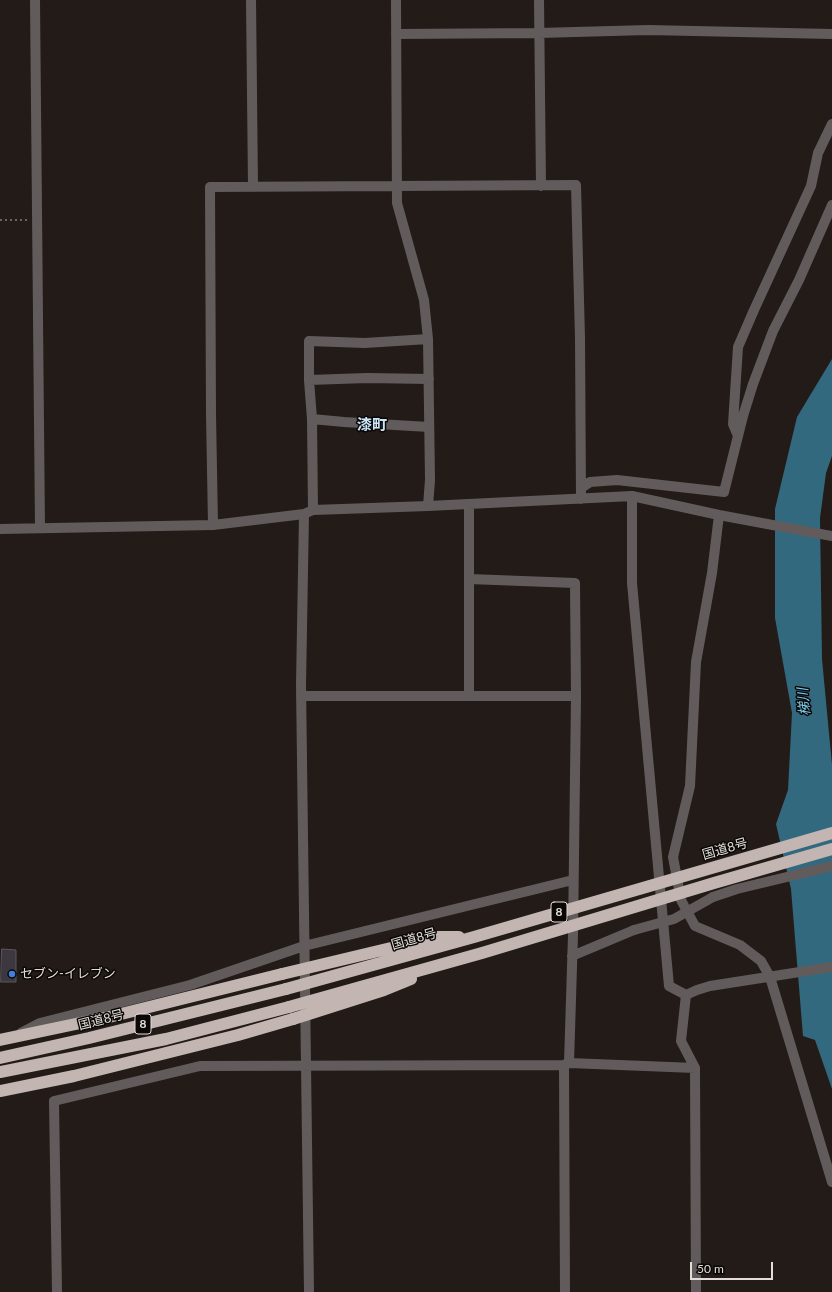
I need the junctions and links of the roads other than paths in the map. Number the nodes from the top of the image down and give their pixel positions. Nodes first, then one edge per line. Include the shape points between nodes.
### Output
1 (35, 0) edge
2 (251, 0) edge
3 (396, 0) edge
4 (539, 0) edge
5 (539, 33) junction
6 (396, 34) junction
7 (832, 34) edge
8 (832, 124) edge
9 (253, 186) junction
10 (396, 186) junction
11 (541, 186) junction
12 (832, 204) edge
13 (428, 339) junction
14 (429, 379) junction
15 (309, 380) junction
16 (312, 419) junction
17 (429, 427) junction
18 (738, 436) junction
19 (581, 488) junction
20 (632, 496) junction
21 (581, 500) junction
22 (470, 504) junction
23 (428, 506) junction
24 (308, 512) junction
25 (724, 515) junction
26 (213, 526) junction
27 (40, 528) junction
28 (0, 529) edge
29 (832, 536) edge
30 (469, 579) junction
31 (301, 696) junction
32 (469, 696) junction
33 (576, 696) junction
34 (832, 832) edge
35 (832, 849) edge
36 (832, 866) edge
37 (573, 880) junction
38 (474, 937) junction
39 (304, 946) junction
40 (482, 953) junction
41 (572, 956) junction
42 (832, 967) edge
43 (773, 977) junction
44 (686, 995) junction
45 (13, 1038) junction
46 (0, 1040) edge
47 (0, 1058) edge
48 (566, 1064) junction
49 (305, 1065) junction
50 (695, 1068) junction
51 (0, 1072) edge
52 (0, 1092) edge
53 (832, 1182) edge
54 (57, 1292) edge
55 (309, 1292) edge
56 (565, 1292) edge
57 (696, 1292) edge

1 - 27 street
2 - 9 street
3 - 6 street
4 - 5 street
5 - 6 street
5 - 7 street via 648,30
5 - 11 street
6 - 10 street
8 - 18 street via 818,153 811,186 738,347 733,424
9 - 10 street
9 - 26 street via 210,187 210,415
10 - 11 street
10 - 13 street via 397,203 424,300
11 - 19 street via 576,185
12 - 18 street via 773,331
13 - 14 street
13 - 15 street via 366,343 309,341
14 - 15 street
14 - 17 street
15 - 16 street
16 - 17 street
16 - 24 street
17 - 23 street
18 - 19 street via 724,492 617,480 590,482
19 - 21 street
20 - 21 street
20 - 25 street
20 - 44 street via 632,583 669,986
21 - 22 street
22 - 23 street
22 - 30 street
23 - 24 street
24 - 26 street
24 - 31 street
25 - 29 street
25 - 43 street via 696,662 690,786 673,857 681,900 695,926 740,945 761,961
26 - 27 street
27 - 28 street
30 - 32 street
30 - 33 street via 575,583
31 - 32 street
31 - 39 street
32 - 33 street
33 - 37 street
34 - 38 highway, 国道8号 / 8, bridge
35 - 40 highway, 8, bridge
36 - 41 street, bridge via 713,897 674,919 634,930
37 - 39 street
37 - 41 street
38 - 45 highway, bridge via 437,937
38 - 47 highway, 国道8号 / 8, bridge via 286,989
39 - 45 street via 190,985 40,1023
39 - 49 street
40 - 51 highway, 8, bridge via 166,1039
40 - 52 highway, bridge via 384,990 238,1035
41 - 48 street
42 - 43 street
43 - 44 street via 710,986
43 - 53 street
44 - 50 street via 681,1041
45 - 46 highway
48 - 49 street
48 - 50 street
48 - 56 street
49 - 54 street via 200,1066 54,1101
49 - 55 street
50 - 57 street

